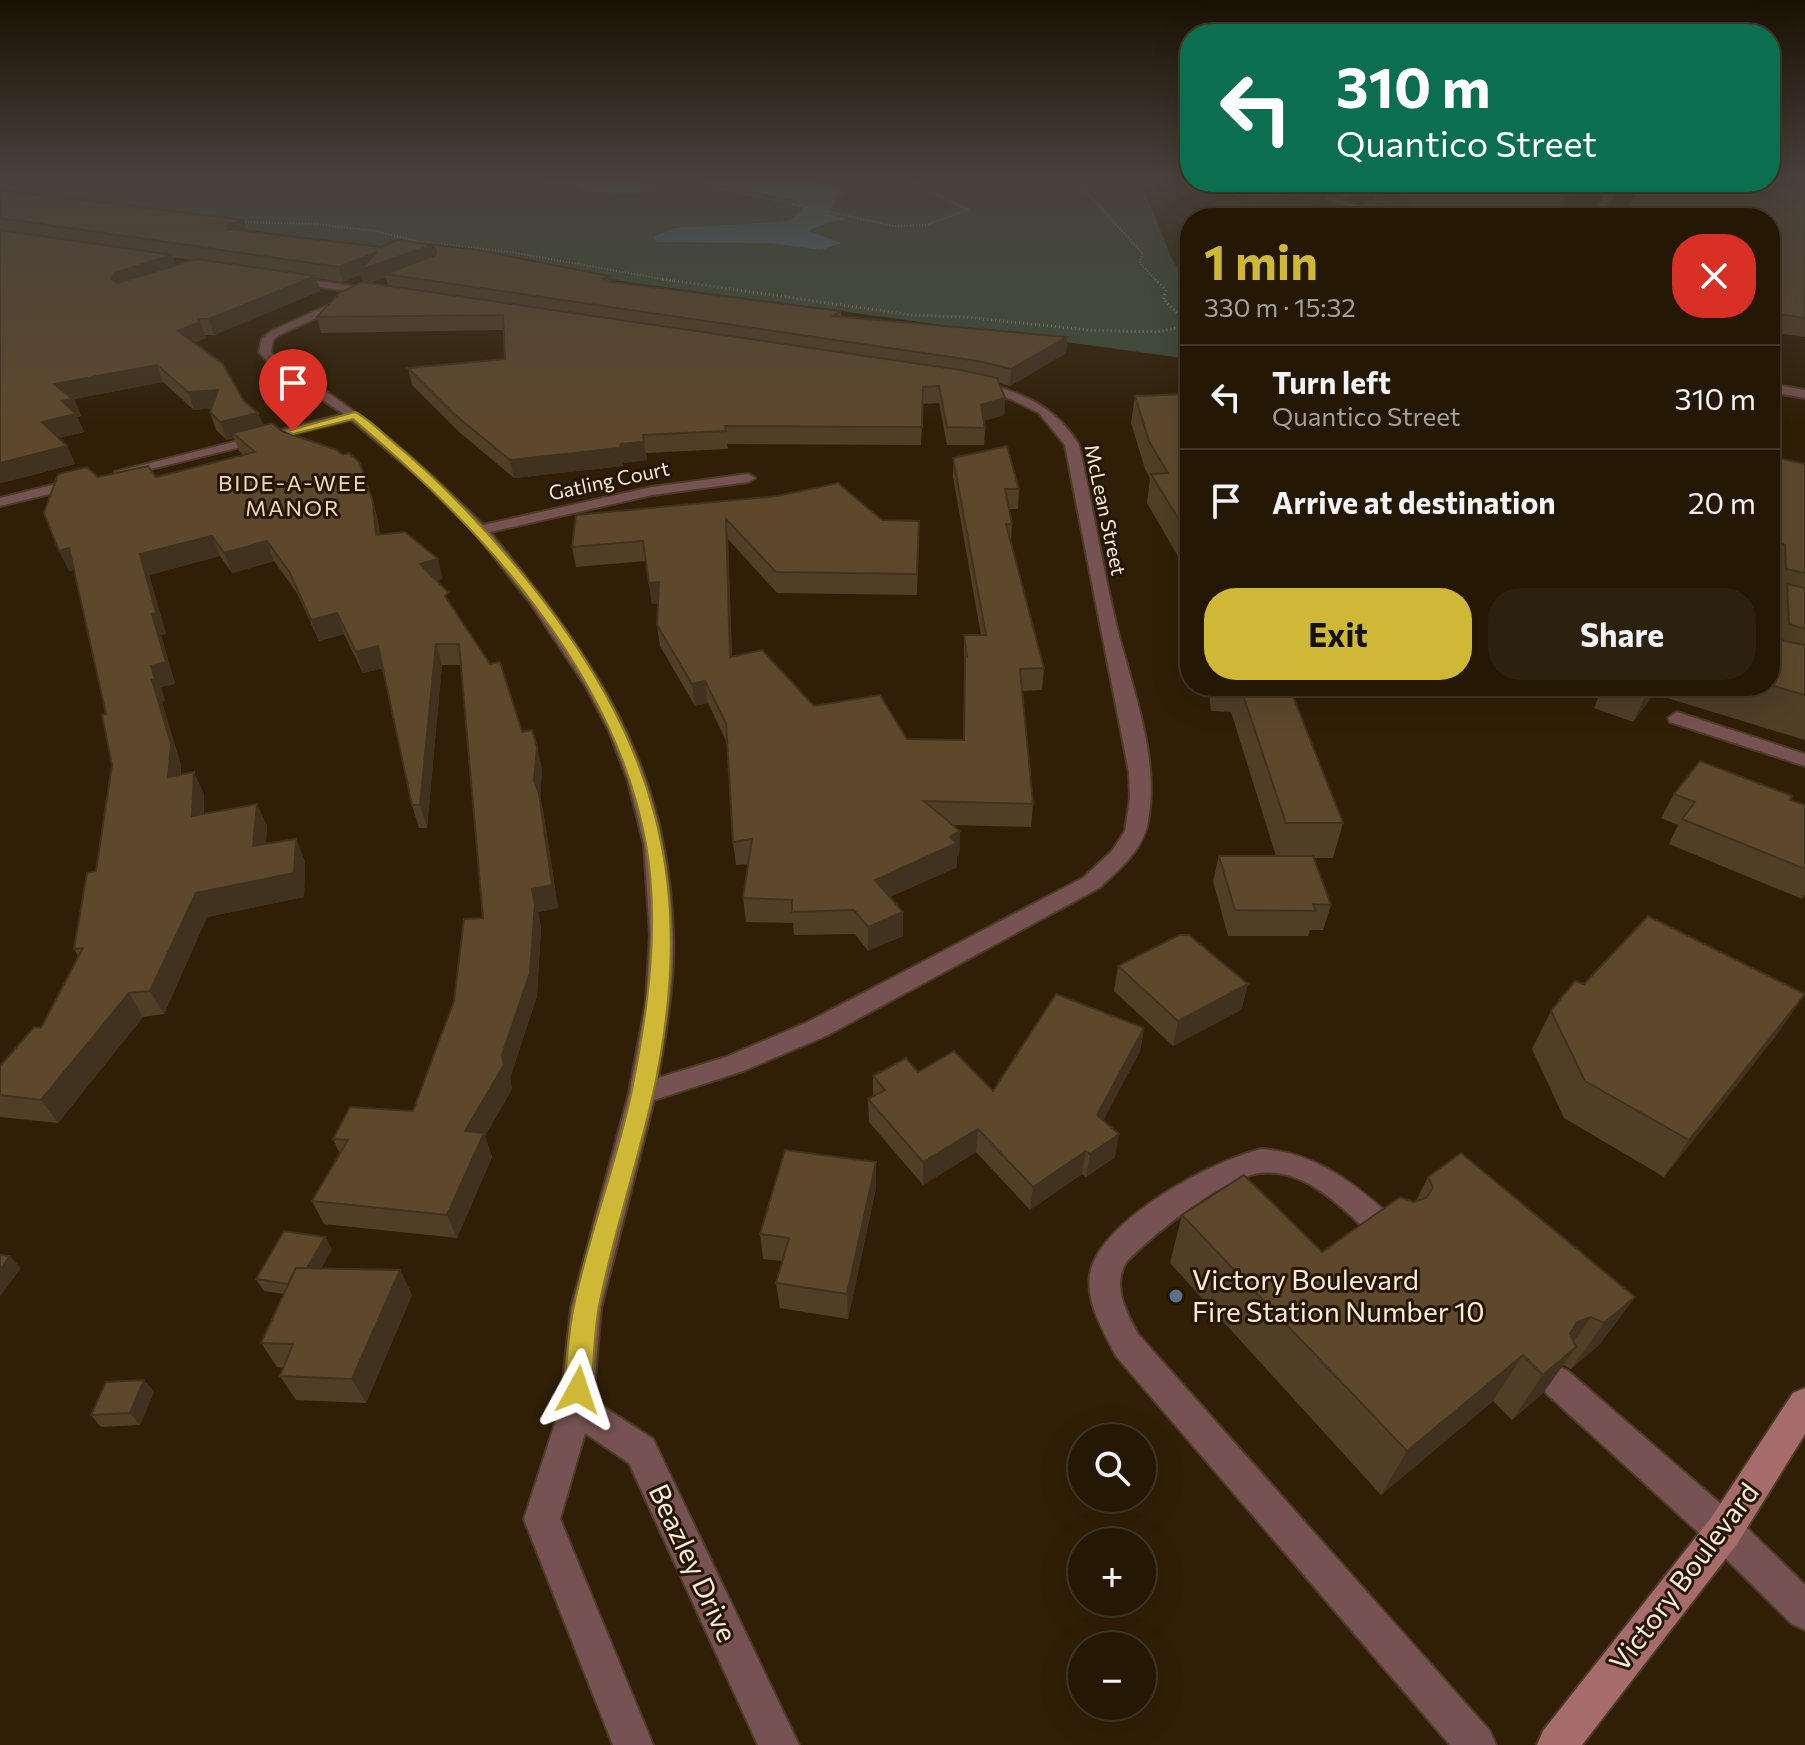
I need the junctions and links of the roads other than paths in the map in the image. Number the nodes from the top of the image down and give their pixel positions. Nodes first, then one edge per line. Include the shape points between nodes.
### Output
1 (277, 278) edge
2 (396, 289) edge
3 (368, 292) junction
4 (952, 380) edge
5 (1780, 390) edge
6 (1805, 394) edge
7 (355, 415) junction
8 (108, 476) edge
9 (748, 478) dead end
10 (92, 480) edge
11 (0, 502) edge
12 (480, 530) junction
13 (1780, 615) edge
14 (1805, 621) edge
15 (1677, 718) dead end
16 (1805, 760) edge
17 (642, 1093) junction
18 (1392, 1235) edge
19 (1557, 1382) edge
20 (1805, 1404) edge
21 (576, 1408) junction
22 (1724, 1531) junction
23 (1805, 1611) edge
24 (633, 1745) edge
25 (779, 1745) edge
26 (1476, 1745) edge
27 (1557, 1745) edge

1 - 3 street
2 - 3 street
3 - 7 street via 290,324 264,346 276,365
4 - 17 street, McLean Street via 1040,407 1063,428 1072,445 1134,742 1137,824 1117,860 1050,907 817,1029 734,1064
5 - 6 street
7 - 8 street
7 - 12 street
9 - 12 street, Gatling Court via 652,491
10 - 11 street
12 - 17 street via 537,601 595,687 638,781 655,845 662,934 658,1002
13 - 14 street
15 - 16 street
17 - 21 street via 586,1308
18 - 26 street via 1342,1190 1303,1167 1261,1161 1224,1172 1133,1234 1108,1264 1106,1304 1127,1345
19 - 22 street
20 - 22 main road, Victory Boulevard
21 - 24 street via 542,1519
21 - 25 street, Beazley Drive via 641,1451
22 - 23 street
22 - 27 main road, Victory Boulevard

